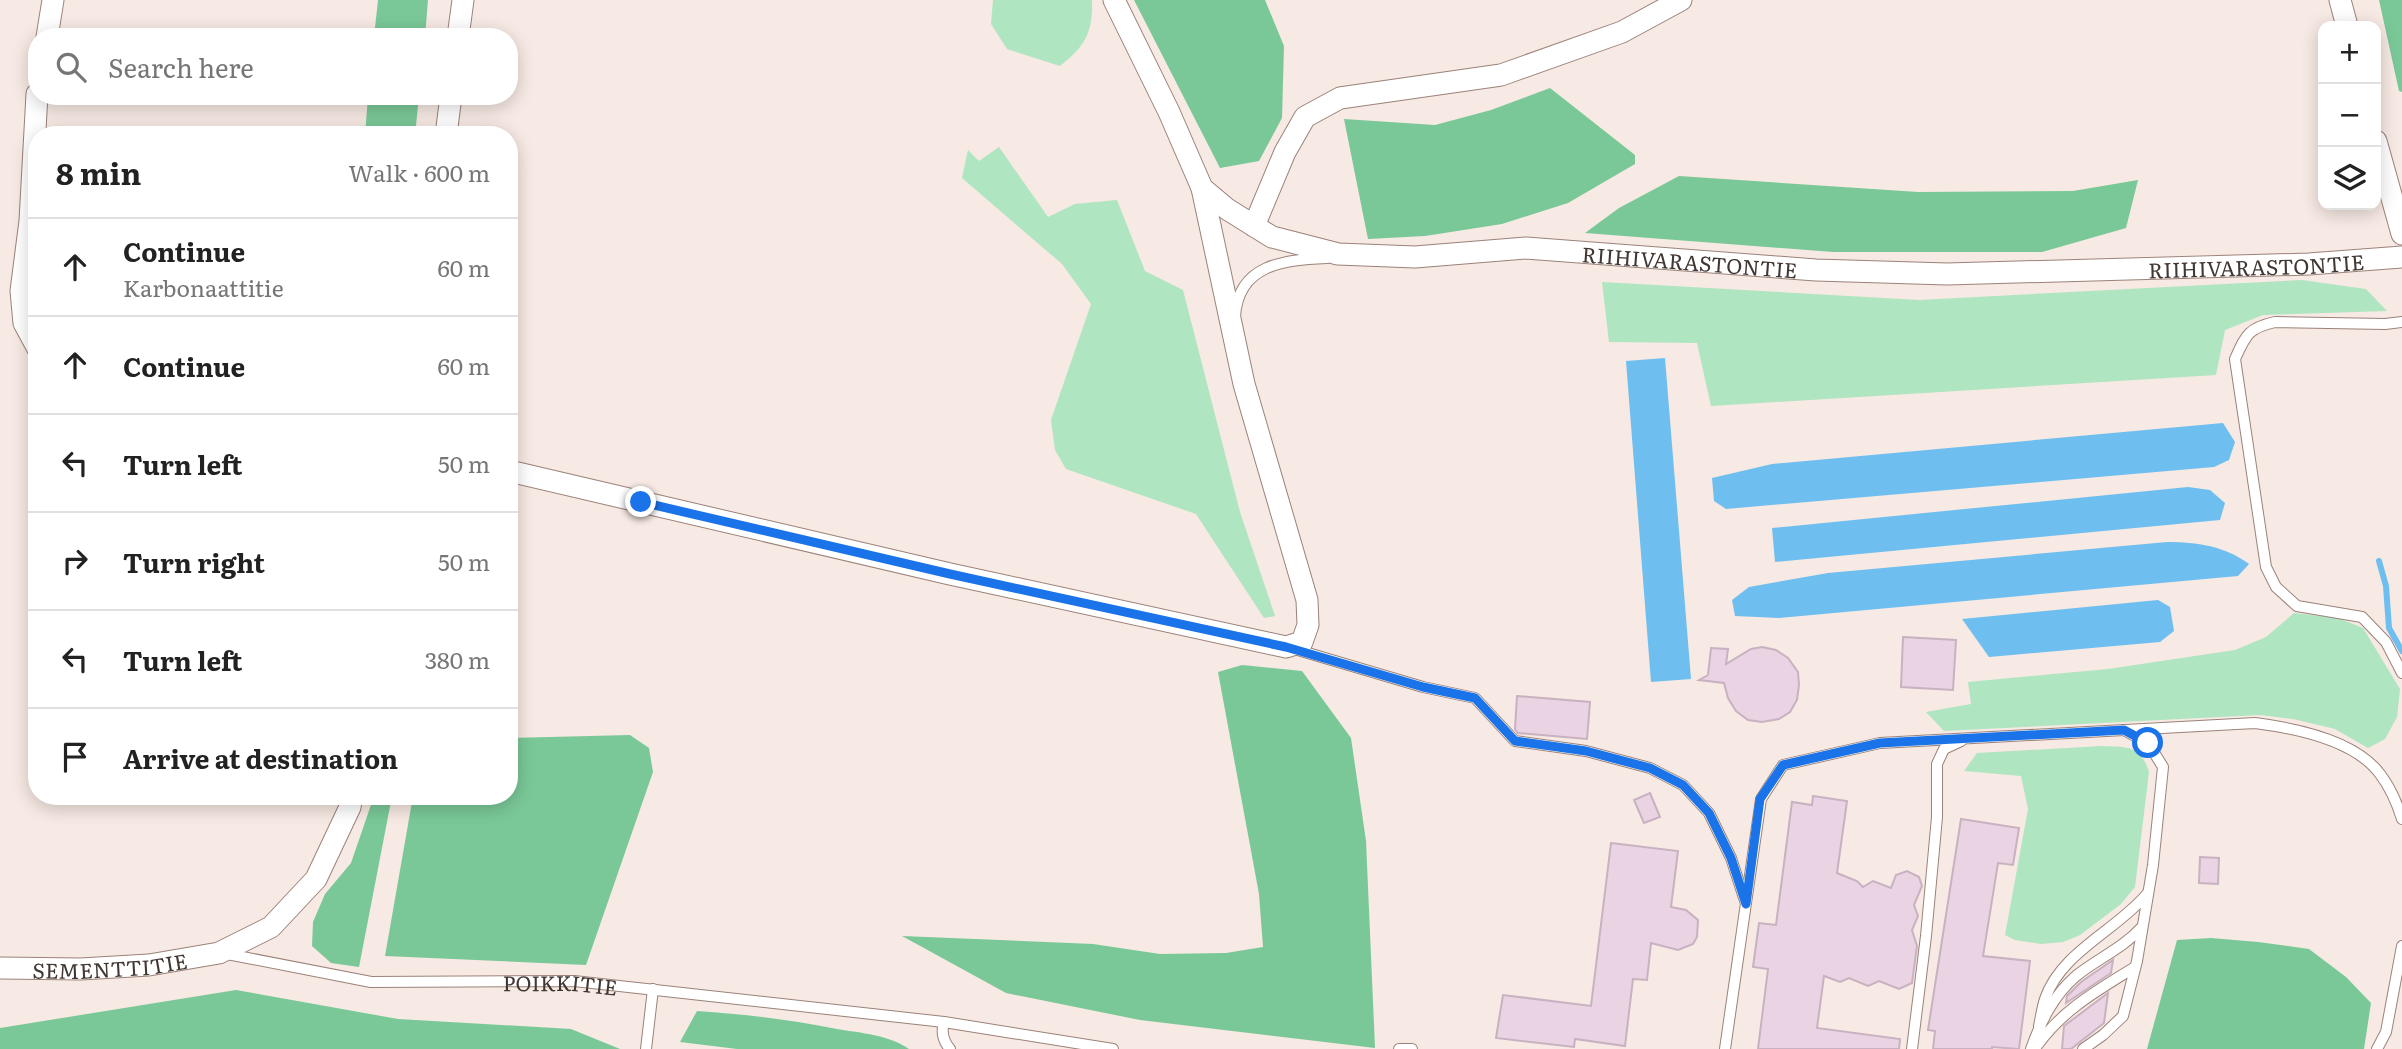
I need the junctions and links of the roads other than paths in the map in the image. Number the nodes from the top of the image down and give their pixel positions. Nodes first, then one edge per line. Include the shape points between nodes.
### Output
1 (53, 0) edge
2 (463, 0) edge
3 (1114, 0) edge
4 (1681, 0) edge
5 (2340, 0) edge
6 (2346, 21) edge
7 (48, 28) edge
8 (459, 28) edge
9 (36, 105) edge
10 (450, 105) edge
11 (35, 126) edge
12 (447, 126) edge
13 (2378, 147) edge
14 (1202, 188) junction
15 (1254, 226) junction
16 (2402, 234) edge
17 (28, 237) edge
18 (1368, 256) junction
19 (2402, 257) edge
20 (2402, 322) edge
21 (28, 330) edge
22 (1233, 337) junction
23 (518, 473) edge
24 (1286, 647) junction
25 (2402, 673) edge
26 (2124, 730) junction
27 (1967, 739) junction
28 (350, 805) edge
29 (2402, 818) edge
30 (2149, 892) junction
31 (1746, 904) junction
32 (2143, 926) junction
33 (2402, 946) edge
34 (219, 953) junction
35 (2135, 967) junction
36 (0, 968) edge
37 (653, 989) junction
38 (944, 1022) junction
39 (2039, 1026) junction
40 (646, 1049) edge
41 (950, 1049) edge
42 (1113, 1049) edge
43 (1399, 1049) edge
44 (1412, 1049) edge
45 (1725, 1049) edge
46 (1912, 1049) edge
47 (2033, 1049) edge
48 (2083, 1049) edge
49 (2377, 1049) edge

1 - 7 street
2 - 8 street
3 - 14 street, RIIHIVARASTONTIE
4 - 15 street via 1622,32 1502,75 1340,98 1305,117
5 - 6 street
9 - 11 street
10 - 12 street
13 - 16 street
14 - 15 street, RIIHIVARASTONTIE
14 - 22 street
15 - 18 street, RIIHIVARASTONTIE via 1272,237 1325,251
17 - 21 street via 21,291
18 - 19 street, RIIHIVARASTONTIE via 1526,248 1816,270 1947,274 2309,264
18 - 22 lane via 1269,265 1245,282 1235,308
20 - 25 lane via 2275,322 2247,333 2235,359 2266,567 2276,587 2297,606 2362,617 2386,642
22 - 24 street via 1307,600 1308,625 1301,642
23 - 24 street
24 - 31 lane via 1475,698 1515,741 1599,754 1650,768 1683,785 1709,813
26 - 27 lane
26 - 29 lane via 2255,723 2295,728 2350,749 2379,772
26 - 30 lane via 2148,743 2163,767
27 - 31 lane via 1880,743 1783,765 1760,799
27 - 46 lane via 1944,749 1937,764 1937,817
28 - 34 street via 316,879 271,927
30 - 32 lane
30 - 39 lane via 2133,911 2068,963 2046,997
31 - 45 lane
32 - 35 lane
32 - 39 lane via 2056,996
33 - 49 lane via 2386,1032
34 - 36 street, SEMENTTITIE via 149,965
34 - 37 lane, POIKKITIE via 371,982 574,981
35 - 47 lane via 2073,1006
35 - 48 lane via 2123,1016
37 - 38 lane, POIKKITIE
37 - 40 lane
38 - 41 lane via 942,1030
38 - 42 lane, POIKKITIE
39 - 47 lane
43 - 44 lane

